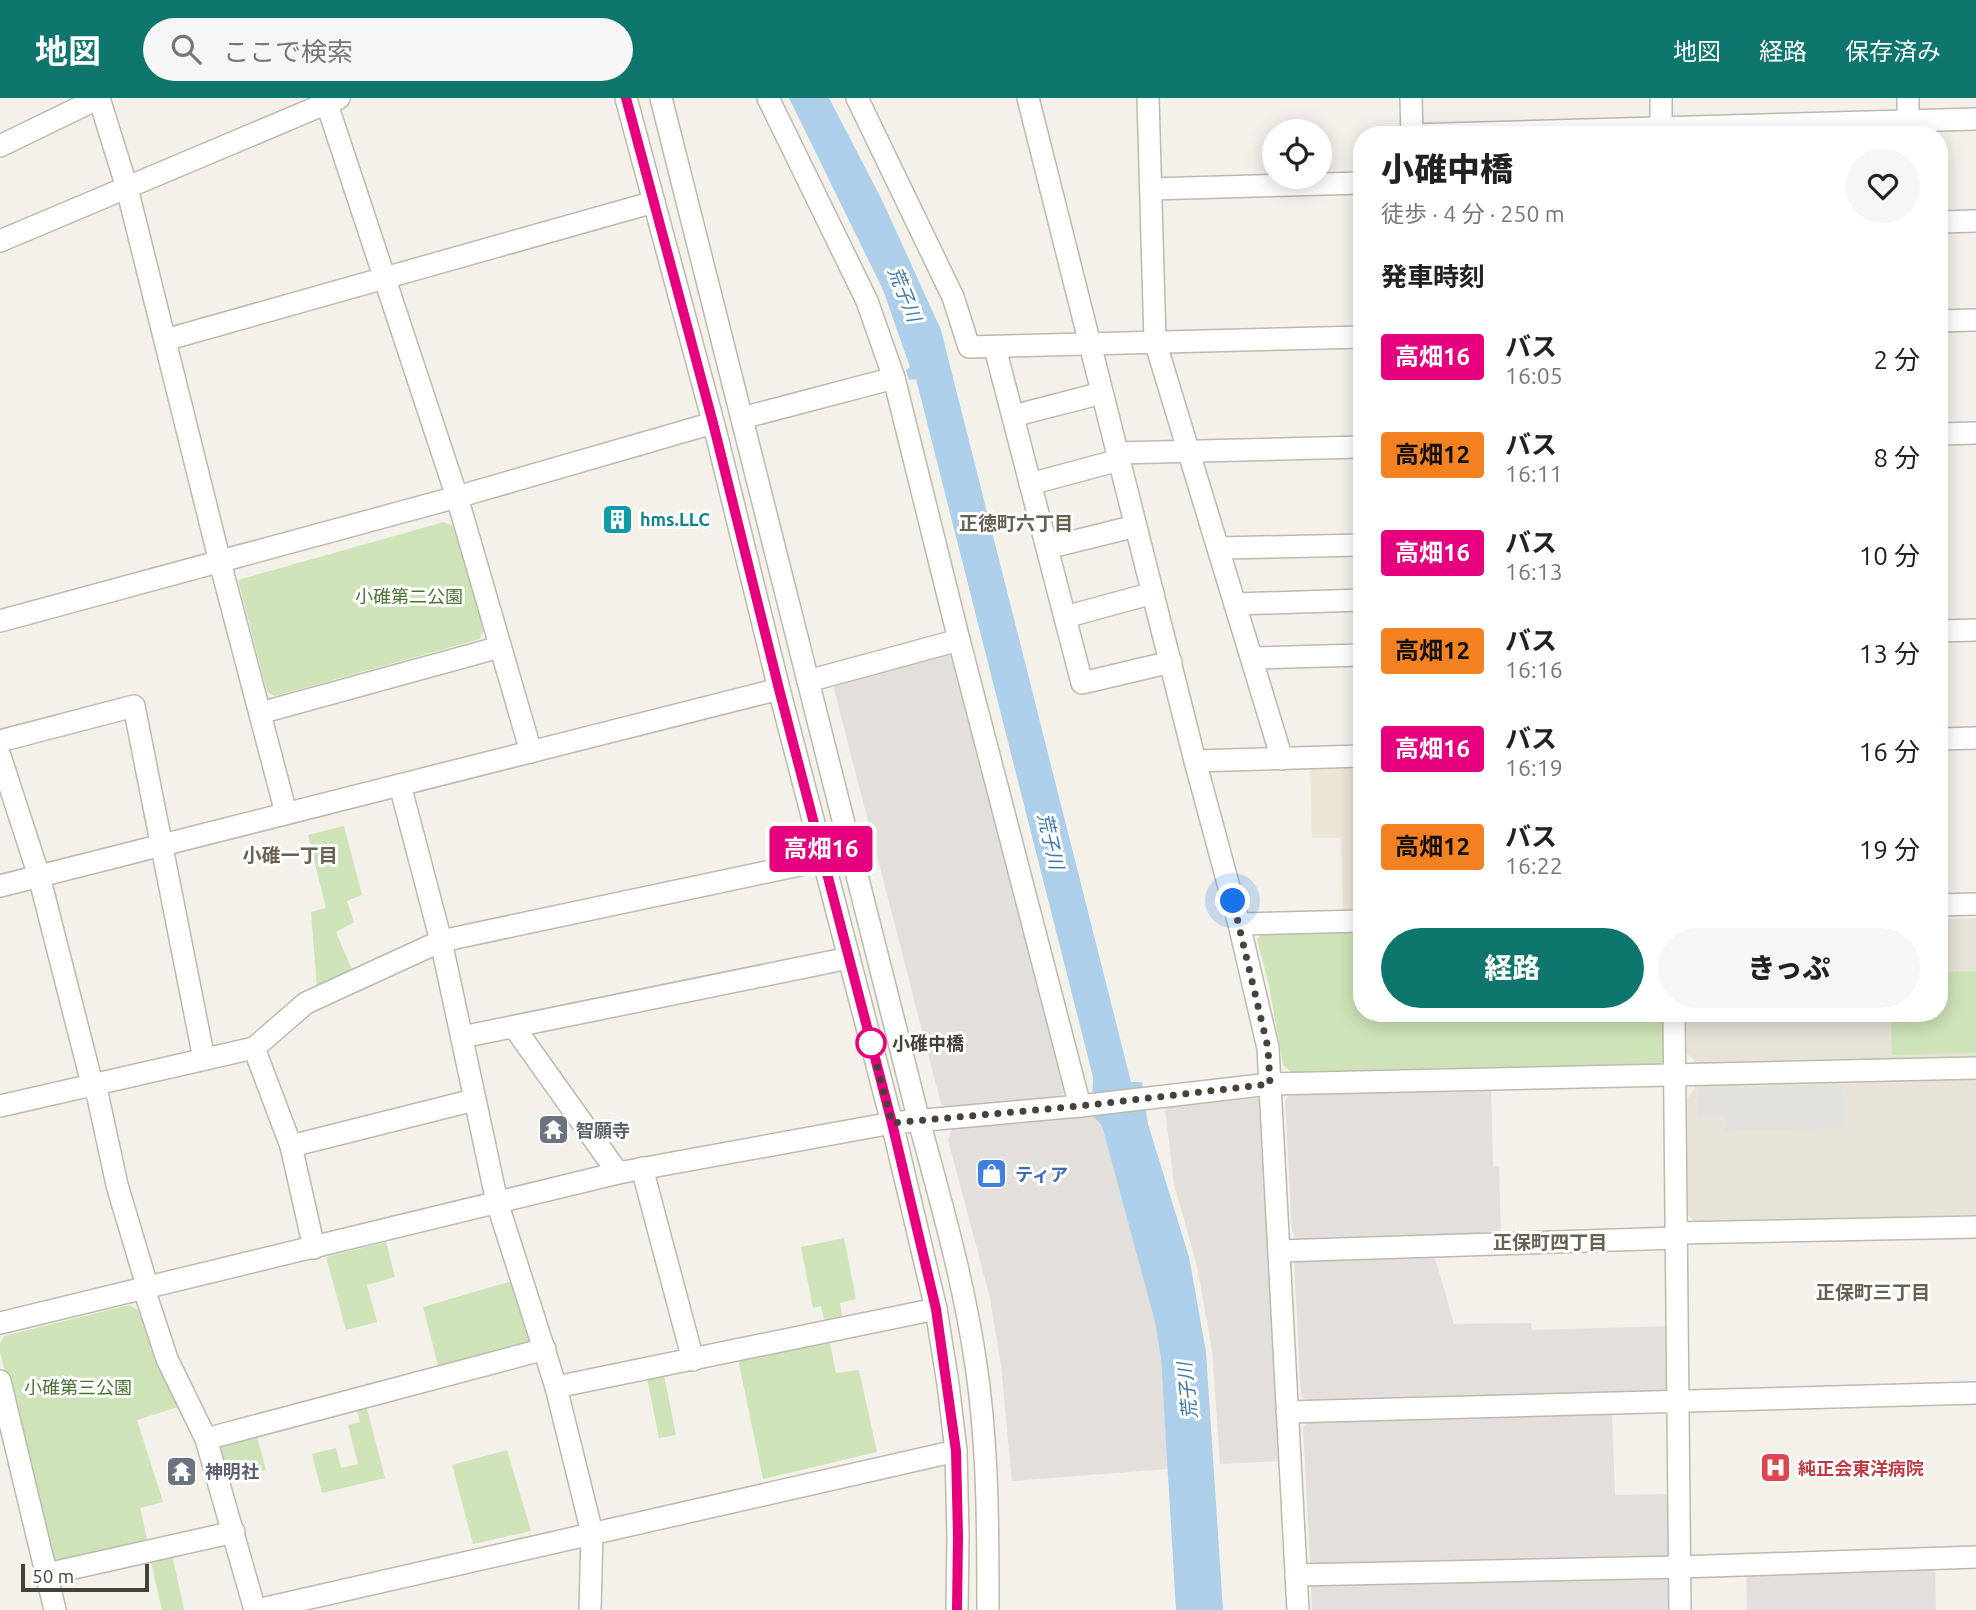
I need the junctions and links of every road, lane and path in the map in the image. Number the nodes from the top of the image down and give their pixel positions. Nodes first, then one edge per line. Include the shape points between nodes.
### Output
1 (99, 98) edge
2 (626, 98) edge
3 (661, 98) edge
4 (768, 98) edge
5 (857, 98) edge
6 (1028, 98) edge
7 (1148, 98) edge
8 (1411, 98) edge
9 (1661, 98) edge
10 (1908, 98) edge
11 (331, 100) edge
12 (1976, 119) edge
13 (1412, 126) edge
14 (1661, 126) edge
15 (1908, 126) edge
16 (1923, 126) edge
17 (0, 146) edge
18 (1353, 183) edge
19 (127, 188) junction
20 (1151, 189) junction
21 (654, 202) junction
22 (1976, 221) edge
23 (1948, 222) edge
24 (0, 241) edge
25 (384, 278) junction
26 (1976, 320) edge
27 (1948, 321) edge
28 (1353, 337) edge
29 (165, 340) junction
30 (1155, 341) junction
31 (1089, 344) junction
32 (995, 348) junction
33 (894, 378) junction
34 (1102, 393) junction
35 (1013, 416) junction
36 (742, 418) junction
37 (713, 423) junction
38 (1976, 433) edge
39 (1948, 434) edge
40 (1353, 447) edge
41 (1188, 451) junction
42 (1118, 456) junction
43 (1030, 484) junction
44 (457, 497) junction
45 (1136, 526) junction
46 (1353, 545) edge
47 (1047, 548) junction
48 (1218, 548) junction
49 (220, 562) junction
50 (1153, 593) junction
51 (1353, 600) edge
52 (1235, 604) junction
53 (1065, 617) junction
54 (0, 621) edge
55 (1976, 630) edge
56 (1948, 631) edge
57 (959, 640) junction
58 (500, 647) junction
59 (1353, 655) edge
60 (1252, 658) junction
61 (1171, 662) junction
62 (808, 681) junction
63 (779, 689) junction
64 (260, 713) junction
65 (1976, 738) edge
66 (1948, 739) edge
67 (0, 741) edge
68 (531, 752) junction
69 (0, 756) edge
70 (1353, 756) edge
71 (1282, 759) junction
72 (1195, 761) junction
73 (400, 785) junction
74 (286, 813) junction
75 (162, 844) junction
76 (824, 860) junction
77 (39, 876) junction
78 (0, 886) edge
79 (1976, 904) edge
80 (1948, 905) edge
81 (1353, 921) edge
82 (1239, 924) junction
83 (441, 941) junction
84 (849, 958) junction
85 (1674, 1022) edge
86 (514, 1027) junction
87 (463, 1037) junction
88 (254, 1048) junction
89 (204, 1059) junction
90 (1976, 1068) edge
91 (1675, 1075) junction
92 (92, 1084) junction
93 (1270, 1084) junction
94 (474, 1100) junction
95 (1087, 1105) junction
96 (0, 1106) edge
97 (919, 1121) junction
98 (892, 1123) junction
99 (291, 1146) junction
100 (642, 1168) junction
101 (618, 1173) junction
102 (497, 1202) junction
103 (1976, 1227) edge
104 (1676, 1235) junction
105 (314, 1248) junction
106 (1279, 1251) junction
107 (146, 1289) junction
108 (936, 1309) junction
109 (0, 1323) edge
110 (545, 1349) junction
111 (692, 1360) junction
112 (0, 1381) edge
113 (556, 1387) junction
114 (1976, 1393) edge
115 (1678, 1401) junction
116 (1287, 1412) junction
117 (206, 1439) junction
118 (956, 1451) junction
119 (234, 1532) junction
120 (592, 1533) junction
121 (1976, 1557) edge
122 (1680, 1567) junction
123 (47, 1574) junction
124 (1296, 1575) junction
125 (55, 1610) edge
126 (256, 1610) edge
127 (590, 1610) edge
128 (957, 1610) edge
129 (988, 1610) edge
130 (1298, 1610) edge
131 (1680, 1610) edge

1 - 17 street
1 - 19 street
2 - 21 street
3 - 36 street
4 - 33 street via 867,302
5 - 32 street via 953,297 969,347
6 - 31 street
7 - 20 street
8 - 13 street
9 - 14 street
10 - 15 street
11 - 19 street
11 - 25 street
12 - 16 street
18 - 20 street
19 - 24 street
19 - 29 street
20 - 30 street
21 - 25 street
21 - 37 street
22 - 23 street
25 - 29 street
25 - 44 street
26 - 27 street
28 - 30 street
29 - 49 street
30 - 31 street
30 - 41 street
31 - 32 street
31 - 34 street
32 - 35 street
33 - 36 street
33 - 57 street
34 - 35 street
34 - 42 street
35 - 43 street
36 - 62 street
37 - 44 street
37 - 63 street
38 - 39 street
40 - 41 street
41 - 42 street
41 - 48 street
42 - 43 street
42 - 45 street
43 - 47 street
44 - 49 street
44 - 58 street
45 - 47 street
45 - 50 street
46 - 48 street
47 - 53 street
48 - 52 street
49 - 54 street
49 - 64 street
50 - 53 street
50 - 61 street
51 - 52 street
52 - 60 street
53 - 61 street via 1082,682
55 - 56 street
57 - 62 street
57 - 95 street
58 - 64 street
58 - 68 street
59 - 60 street
60 - 71 street
61 - 72 street
62 - 97 street
63 - 68 street
63 - 76 street
64 - 74 street
65 - 66 street
67 - 75 street via 134,706
68 - 73 street
69 - 77 street
70 - 71 street
71 - 72 street
72 - 82 street
73 - 74 street
73 - 83 street
74 - 75 street
75 - 77 street
75 - 89 street
76 - 83 street
76 - 84 street
77 - 78 street
77 - 92 street
79 - 80 street
81 - 82 street
82 - 93 street via 1268,1048
83 - 87 street
83 - 88 street via 306,1003
84 - 86 street
84 - 98 street
85 - 91 street
86 - 87 street
86 - 101 street
87 - 94 street
88 - 89 street
88 - 99 street
89 - 92 street
90 - 91 street
91 - 93 street
91 - 104 street
92 - 96 street
92 - 107 street
93 - 95 street
93 - 106 street
94 - 99 street
94 - 102 street
95 - 97 street
97 - 98 street
97 - 129 street via 955,1253 976,1364 985,1442
98 - 100 street
98 - 108 street
99 - 105 street
100 - 101 street
100 - 111 street
101 - 102 street
102 - 105 street
102 - 110 street
103 - 104 street
104 - 106 street
104 - 115 street
105 - 107 street
106 - 116 street
107 - 109 street
107 - 117 street via 167,1359
108 - 111 street
108 - 118 street
110 - 113 street
110 - 117 street
111 - 113 street
112 - 123 street
113 - 120 street
114 - 115 street
115 - 116 street
115 - 122 street
116 - 124 street
117 - 119 street
118 - 120 street
118 - 128 street
119 - 123 street
119 - 126 street
120 - 126 street
120 - 127 street
121 - 122 street
122 - 124 street
122 - 131 street
123 - 125 street
124 - 130 street

